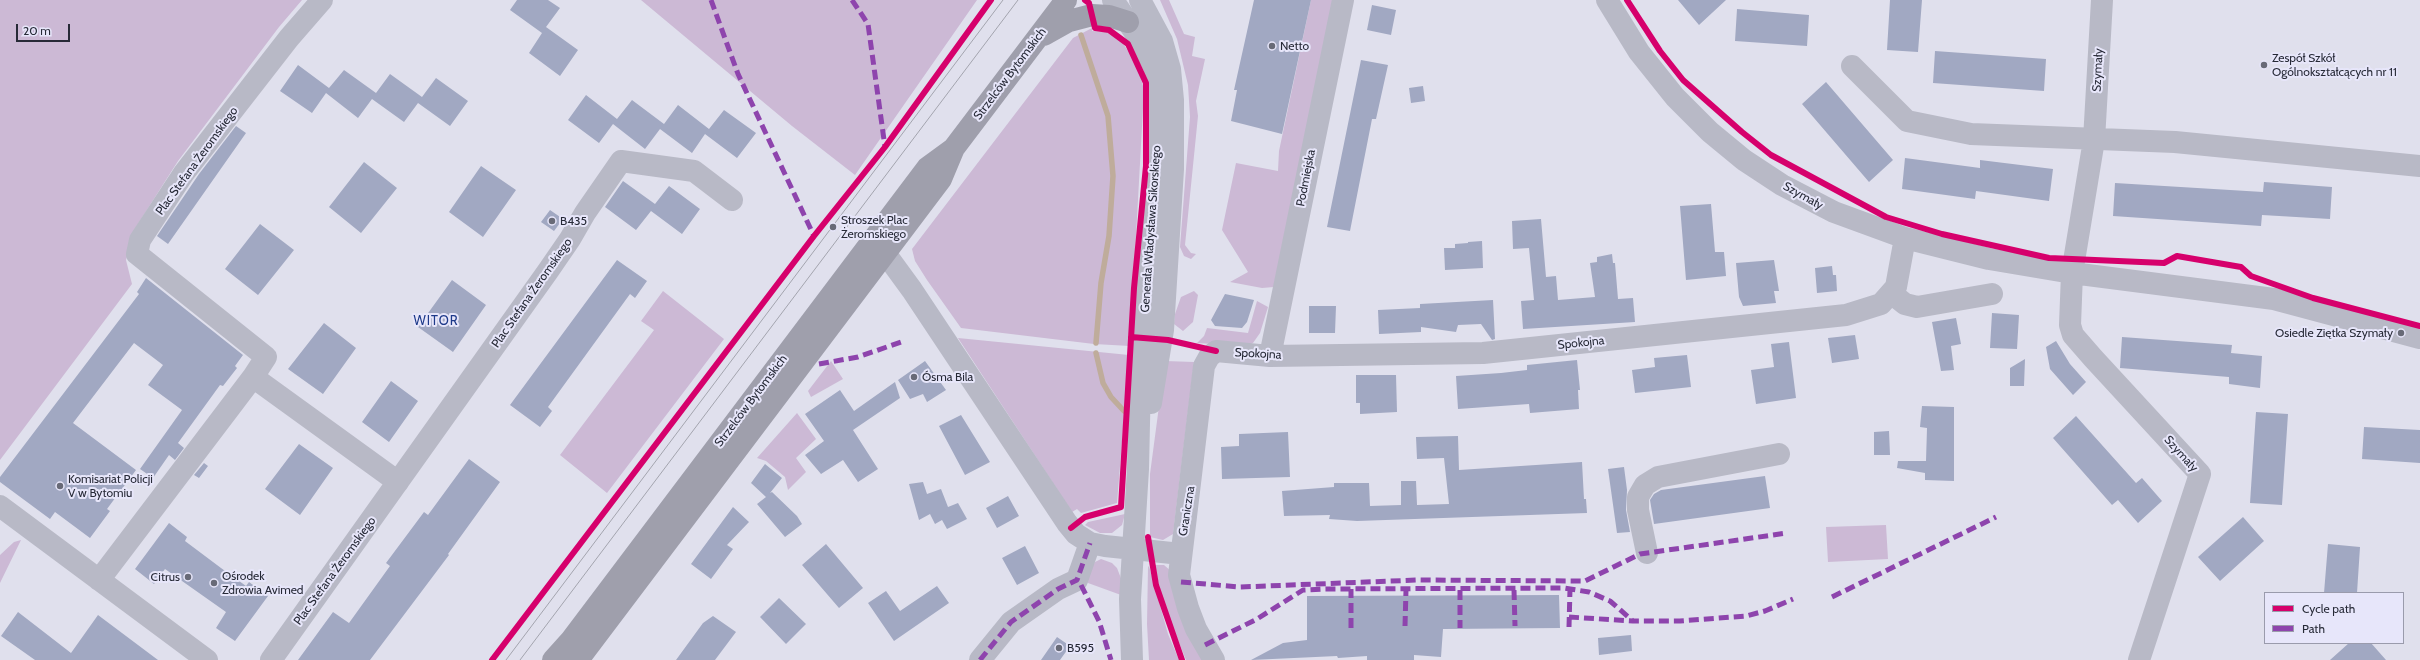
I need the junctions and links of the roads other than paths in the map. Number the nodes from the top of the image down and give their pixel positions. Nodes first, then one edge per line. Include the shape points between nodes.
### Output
1 (322, 0) edge
2 (1066, 0) edge
3 (1113, 0) edge
4 (1140, 0) edge
5 (1343, 0) edge
6 (1607, 0) edge
7 (2102, 0) edge
8 (1128, 22) junction
9 (1037, 38) junction
10 (1852, 66) dead end
11 (2094, 140) junction
12 (954, 148) junction
13 (2420, 166) edge
14 (732, 200) dead end
15 (1905, 238) junction
16 (885, 253) junction
17 (2072, 273) junction
18 (1891, 293) junction
19 (1992, 294) dead end
20 (2420, 338) edge
21 (1270, 356) junction
22 (1208, 357) joint
23 (253, 377) junction
24 (1779, 454) dead end
25 (1138, 469) junction
26 (398, 482) junction
27 (0, 506) edge
28 (1090, 543) junction
29 (1133, 550) junction
30 (1647, 553) dead end
31 (1181, 554) junction
32 (99, 580) junction
33 (206, 659) edge
34 (271, 660) edge
35 (553, 660) edge
36 (578, 660) edge
37 (980, 660) edge
38 (1132, 660) edge
39 (1214, 660) edge
40 (2138, 660) edge

1 - 23 street, Plac Stefana Żeromskiego via 184,173 140,240 137,254 266,357
2 - 9 highway, Strzelców Bytomskich
3 - 8 street, Generała Władysława Sikorskiego
4 - 25 street, Generała Władysława Sikorskiego via 1162,41 1170,69 1173,169 1163,330
5 - 21 street, Podmiejska
6 - 15 street, Szymały via 1639,52 1675,97 1710,132 1744,160 1782,185 1834,212
7 - 11 street, Szymały
8 - 9 highway via 1109,16 1081,17
8 - 25 street, Generała Władysława Sikorskiego via 1154,67 1159,90 1140,378
9 - 12 highway, Strzelców Bytomskich
10 - 11 street via 1907,121 1971,134
11 - 13 street via 2114,138 2239,147
11 - 17 street, Szymały
12 - 16 highway, Strzelców Bytomskich via 941,179
12 - 35 highway, Strzelców Bytomskich via 927,168
14 - 26 street, Plac Stefana Żeromskiego via 694,171 621,161 548,271
15 - 17 street, Szymały via 1989,259
15 - 18 street, Spokojna via 1896,287
16 - 28 street via 924,307 1067,523 1076,534
16 - 36 highway, Strzelców Bytomskich
17 - 20 street, Szymały via 2274,299
17 - 40 street, Szymały via 2070,324 2073,335 2200,474
18 - 19 street via 1905,304 1917,306
18 - 21 street, Spokojna via 1881,304 1846,315 1483,353
21 - 22 street, Spokojna via 1216,351
22 - 31 street, Graniczna via 1204,366
23 - 26 street
23 - 32 street, Plac Stefana Żeromskiego
24 - 30 street via 1658,477 1646,485 1638,497 1638,510
25 - 29 street, Generała Władysława Sikorskiego
26 - 34 street, Plac Stefana Żeromskiego
27 - 32 street
28 - 29 street
28 - 37 street via 1077,580 1058,589 1011,622
29 - 31 street
29 - 38 street, Generała Władysława Sikorskiego via 1130,599
31 - 39 street, Graniczna via 1179,575 1183,596 1196,630
32 - 33 street

